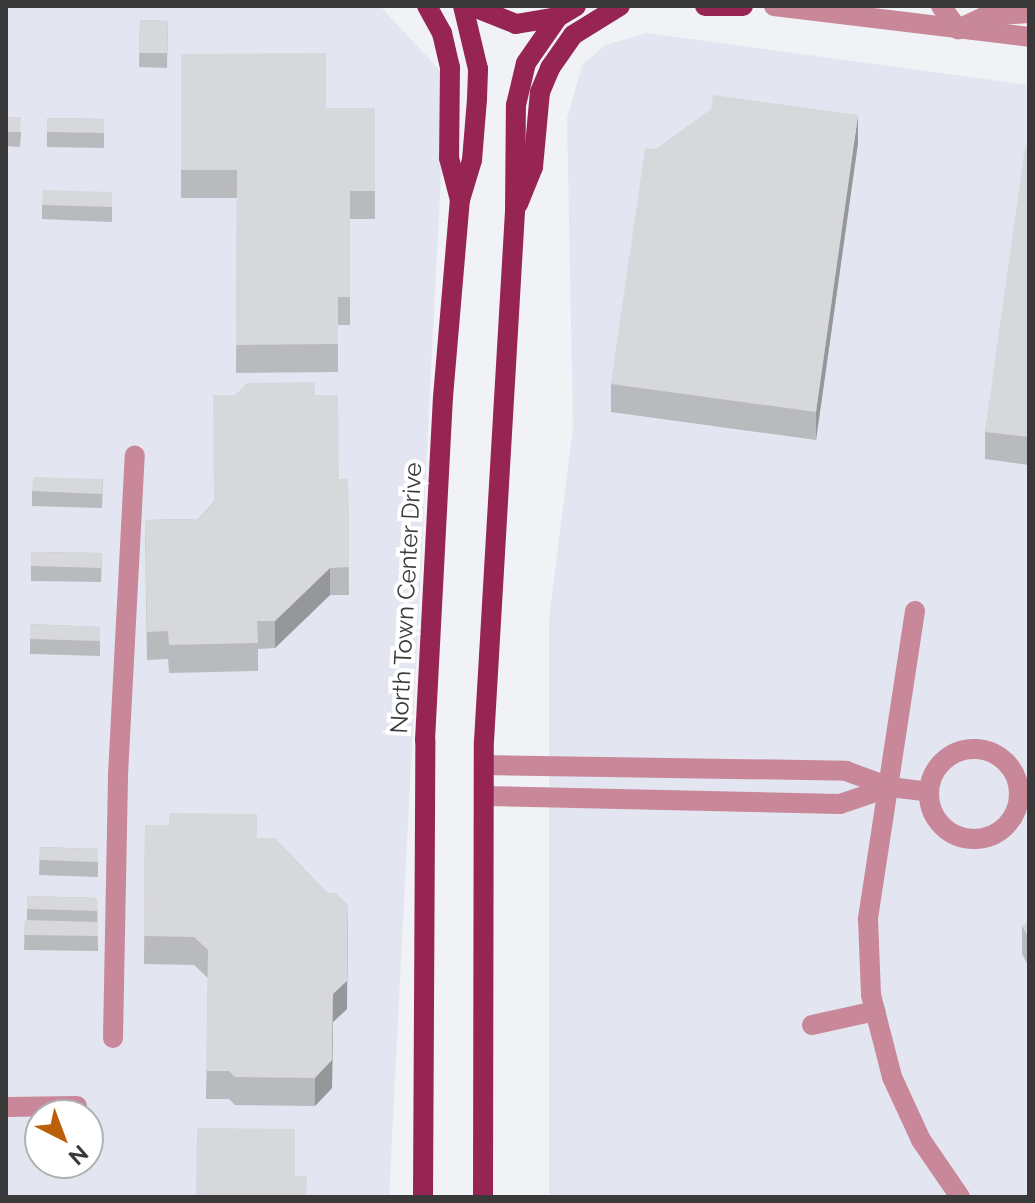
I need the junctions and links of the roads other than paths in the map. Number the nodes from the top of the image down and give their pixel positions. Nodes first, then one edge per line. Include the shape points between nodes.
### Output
1 (427, 6) edge
2 (463, 6) edge
3 (471, 6) edge
4 (576, 6) edge
5 (620, 6) edge
6 (705, 6) edge
7 (743, 6) edge
8 (774, 6) edge
9 (941, 6) edge
10 (1029, 13) edge
11 (558, 17) junction
12 (958, 29) junction
13 (1029, 37) edge
14 (460, 200) junction
15 (515, 211) junction
16 (135, 455) dead end
17 (915, 611) dead end
18 (484, 765) junction
19 (890, 787) junction
20 (928, 792) junction
21 (484, 796) junction
22 (875, 1011) junction
23 (812, 1025) dead end
24 (113, 1038) dead end
25 (423, 1197) edge
26 (483, 1197) edge
27 (960, 1197) edge

1 - 14 main road via 442,33 450,67 449,158
2 - 14 main road, North Town Center Drive via 478,69 472,160
3 - 11 main road via 516,24
4 - 11 main road
5 - 15 main road via 573,35 550,68 540,92 533,167
6 - 7 main road
8 - 12 street
9 - 12 street
10 - 12 street via 986,16
11 - 15 main road via 534,48 521,79 512,164
12 - 13 street
14 - 25 main road, North Town Center Drive via 442,411 425,740
15 - 18 main road
16 - 24 street via 118,775
17 - 19 street
18 - 19 street via 846,771
18 - 21 main road
19 - 20 street
19 - 21 street via 840,804
19 - 22 street via 868,919
20 - 20 street via 936,820 947,831 975,840 1003,830 1013,818 1019,790 1008,763 982,749 967,749 940,763
21 - 26 main road
22 - 23 street
22 - 27 street via 892,1077 921,1140

